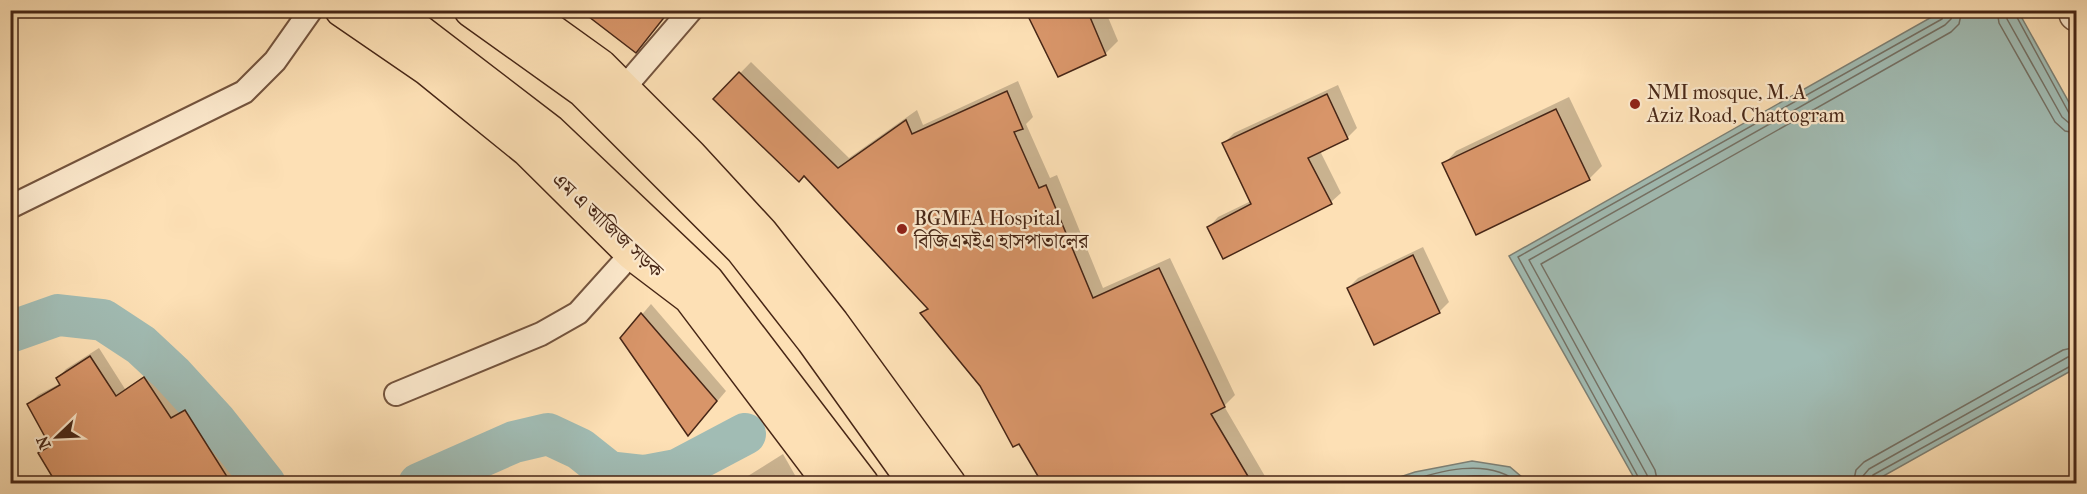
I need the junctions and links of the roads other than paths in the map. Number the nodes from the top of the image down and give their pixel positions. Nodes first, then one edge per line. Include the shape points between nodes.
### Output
1 (312, 10) edge
2 (342, 10) edge
3 (391, 10) edge
4 (471, 10) edge
5 (522, 10) edge
6 (691, 10) edge
7 (623, 89) junction
8 (10, 207) edge
9 (632, 253) junction
10 (396, 394) dead end
11 (831, 483) edge
12 (862, 483) edge
13 (916, 483) edge
14 (949, 483) edge

1 - 8 lane via 275,61 244,92
2 - 9 main road, এম এ আজিজ সড়ক via 428,69 528,150
3 - 12 main road via 549,131 707,281
4 - 13 main road via 583,90 742,249
5 - 7 main road via 600,66
6 - 7 lane
7 - 14 main road via 761,233
9 - 10 lane via 578,313 541,334
9 - 11 main road, এম এ আজিজ সড়ক via 690,297

